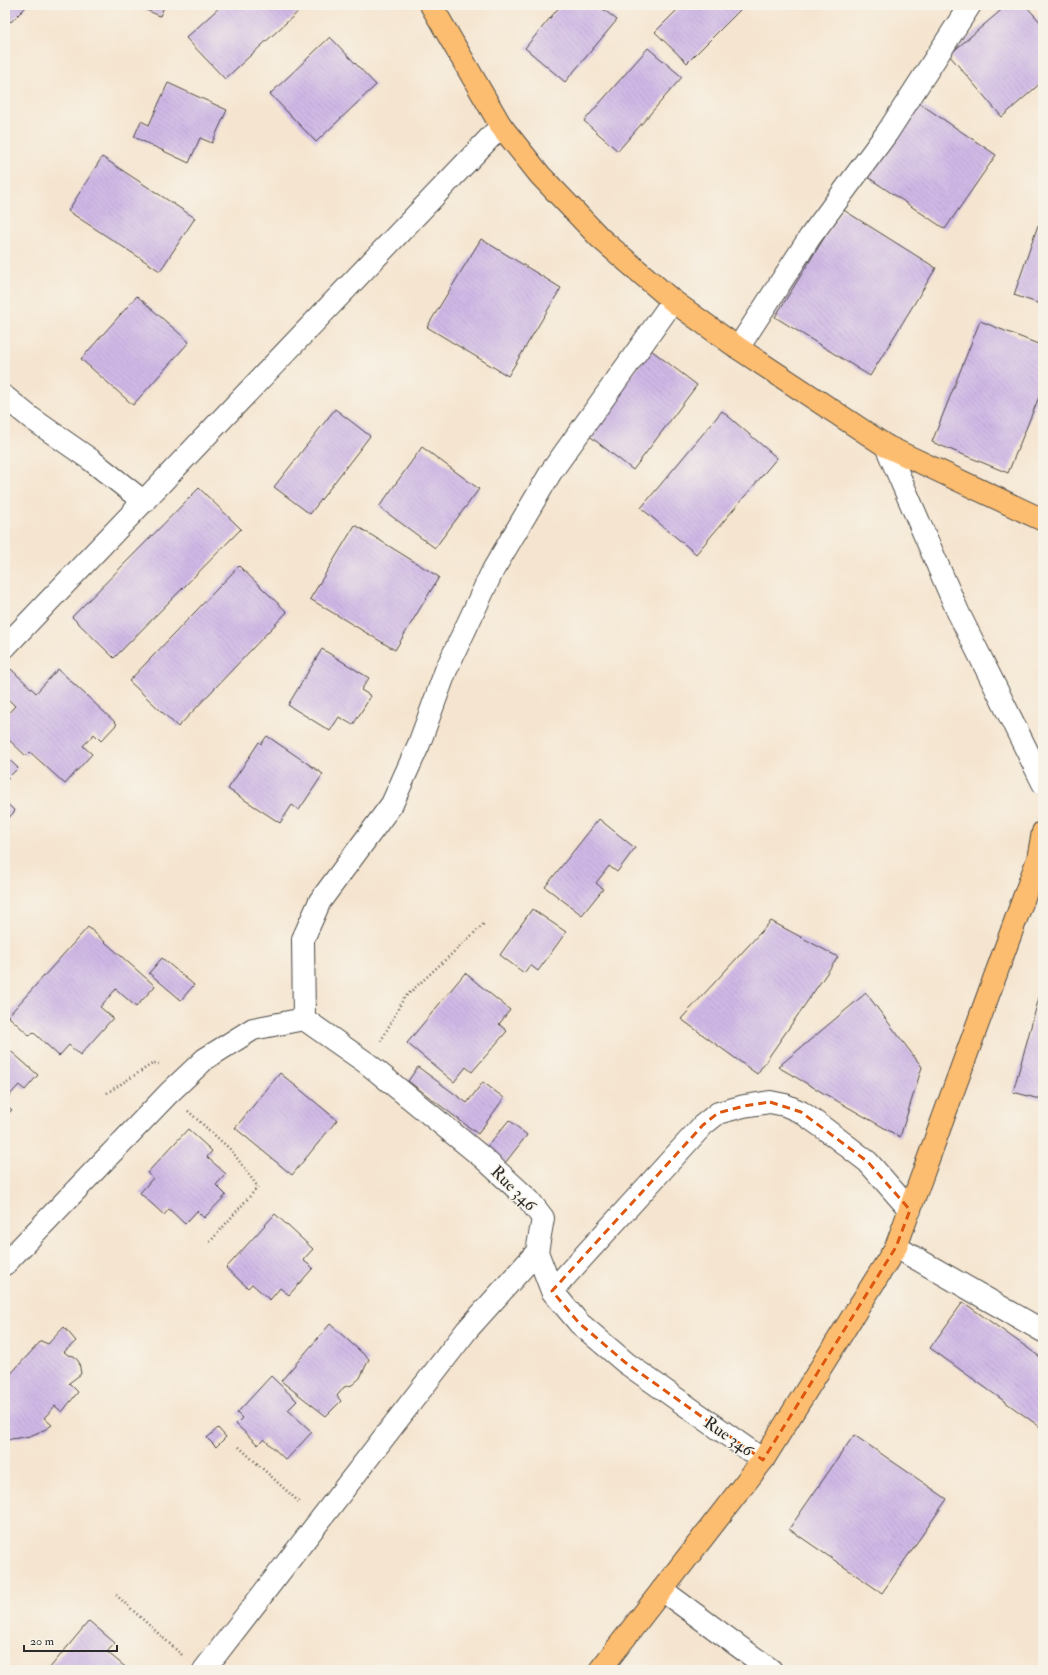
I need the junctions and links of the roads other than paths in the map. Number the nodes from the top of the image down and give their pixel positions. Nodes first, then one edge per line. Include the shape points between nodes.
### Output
1 (431, 5) edge
2 (970, 5) edge
3 (501, 126) junction
4 (673, 301) junction
5 (738, 348) junction
6 (5, 397) edge
7 (886, 446) junction
8 (144, 502) junction
9 (1043, 520) edge
10 (5, 647) edge
11 (1043, 783) edge
12 (1043, 832) edge
13 (1040, 863) edge
14 (304, 1020) junction
15 (910, 1210) junction
16 (896, 1247) junction
17 (537, 1252) junction
18 (5, 1264) edge
19 (552, 1291) junction
20 (1043, 1330) edge
21 (763, 1460) junction
22 (662, 1590) junction
23 (204, 1670) edge
24 (600, 1670) edge
25 (771, 1670) edge

1 - 3 main road
2 - 5 street via 887,134 810,237
3 - 4 main road via 540,175 600,238
3 - 8 street
4 - 5 main road
4 - 14 street via 552,472 493,570 446,670 419,744 392,804 320,901 303,939
5 - 7 main road
6 - 8 street
7 - 9 main road
7 - 11 street via 958,612
8 - 10 street
12 - 13 main road
13 - 15 main road
14 - 17 street, Rue 346 via 368,1064 482,1157 529,1200 543,1218
14 - 18 street via 253,1029 205,1059 168,1093
15 - 16 main road
15 - 19 street via 868,1162 801,1112 770,1102 744,1106 718,1113 703,1125
16 - 20 street
16 - 21 main road
17 - 19 street, Rue 346
17 - 23 street via 467,1330
19 - 21 street, Rue 346 via 580,1323 626,1363
21 - 22 main road
22 - 24 main road
22 - 25 street

